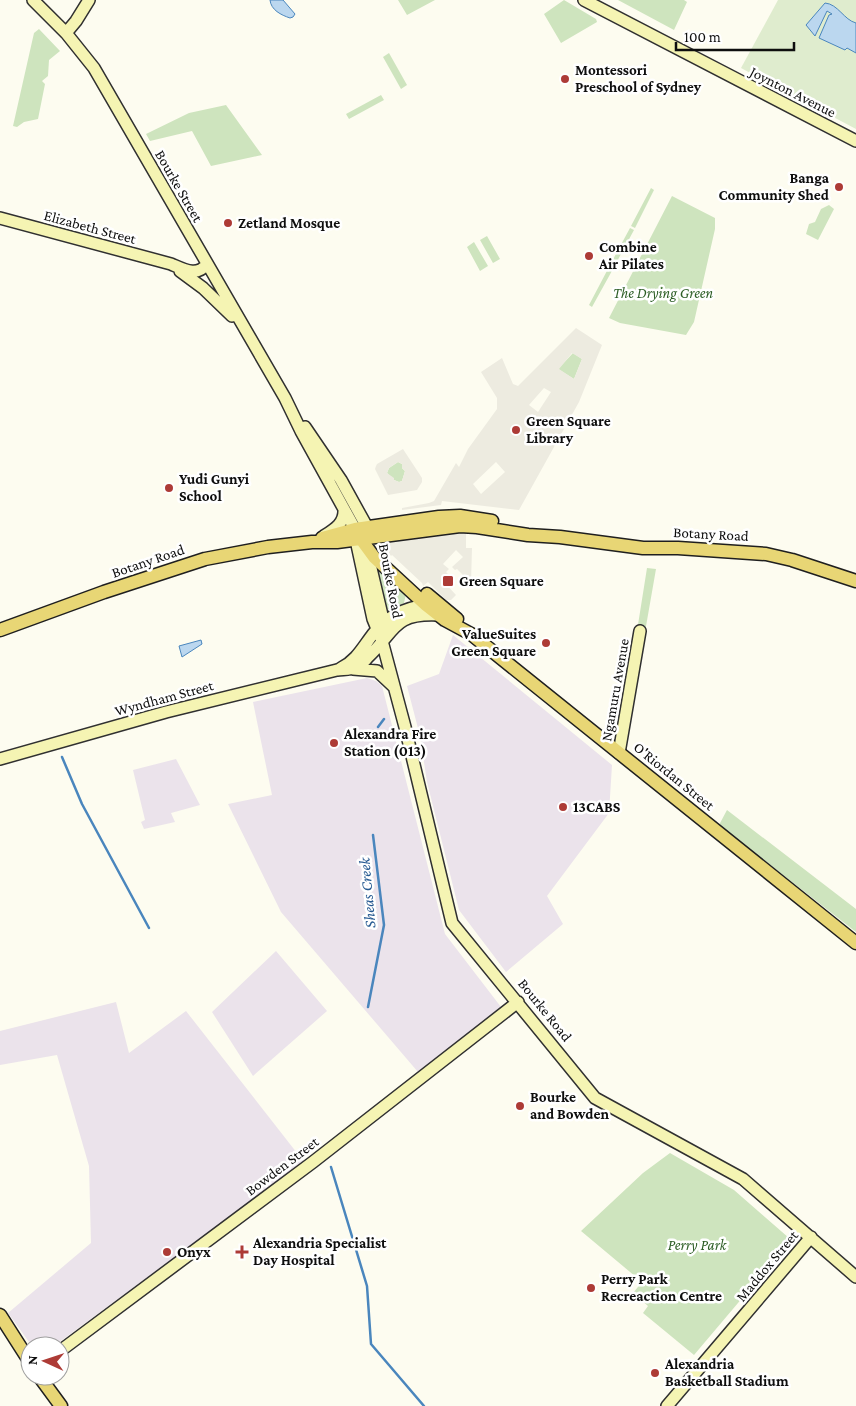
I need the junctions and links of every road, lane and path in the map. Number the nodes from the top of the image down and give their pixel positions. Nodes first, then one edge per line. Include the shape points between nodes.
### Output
1 (33, 0) edge
2 (89, 0) edge
3 (584, 0) edge
4 (66, 33) junction
5 (856, 141) edge
6 (0, 218) edge
7 (171, 264) junction
8 (208, 264) junction
9 (246, 330) junction
10 (285, 398) junction
11 (344, 509) junction
12 (363, 537) junction
13 (312, 542) junction
14 (856, 581) edge
15 (426, 605) junction
16 (441, 612) junction
17 (380, 627) junction
18 (0, 630) edge
19 (640, 631) dead end
20 (382, 641) junction
21 (351, 669) junction
22 (337, 670) junction
23 (394, 688) junction
24 (619, 753) junction
25 (0, 759) edge
26 (856, 943) edge
27 (518, 1002) junction
28 (811, 1237) junction
29 (856, 1276) edge
30 (0, 1315) edge
31 (70, 1344) edge
32 (20, 1346) edge
33 (46, 1386) edge
34 (61, 1406) edge
35 (667, 1406) edge

1 - 4 street, Bourke Street
2 - 4 street
3 - 5 street, Joynton Avenue
4 - 8 street, Bourke Street via 94,68
6 - 7 street, Elizabeth Street
7 - 8 street, Elizabeth Street
7 - 9 street, Elizabeth Street via 203,288
8 - 9 street, Bourke Street
9 - 10 street, Bourke Street
10 - 11 street, Bourke Street
10 - 12 street, Bourke Street via 341,480
11 - 12 street, Bourke Street
11 - 13 street via 344,517 338,526
12 - 13 main road, Botany Road via 327,536
12 - 14 main road, Botany Road via 439,517 460,516 532,528 560,537 643,548 766,554
12 - 15 main road
12 - 16 main road, O'Riordan Street
12 - 17 street, Bourke Road
13 - 18 main road, Botany Road via 205,559
15 - 16 main road, O'Riordan Street via 436,605
15 - 17 street, Wyndham Street via 402,611
16 - 20 street via 405,620
16 - 24 main road, O'Riordan Street
17 - 20 street, Bourke Road
17 - 22 street, Wyndham Street via 355,658
19 - 24 street, Ngamuru Avenue
20 - 21 street via 361,664
20 - 23 street, Bourke Road
21 - 22 street, Wyndham Street
21 - 23 street, Wyndham Street via 377,671
22 - 25 street, Wyndham Street via 166,712
23 - 27 street, Bourke Road via 452,923
24 - 26 main road, O'Riordan Street
27 - 28 street, Bourke Road via 595,1098 743,1179
27 - 31 street, Bowden Street via 313,1162
28 - 29 street, Bourke Road
28 - 35 street, Maddox Street
30 - 32 main road
33 - 34 main road

